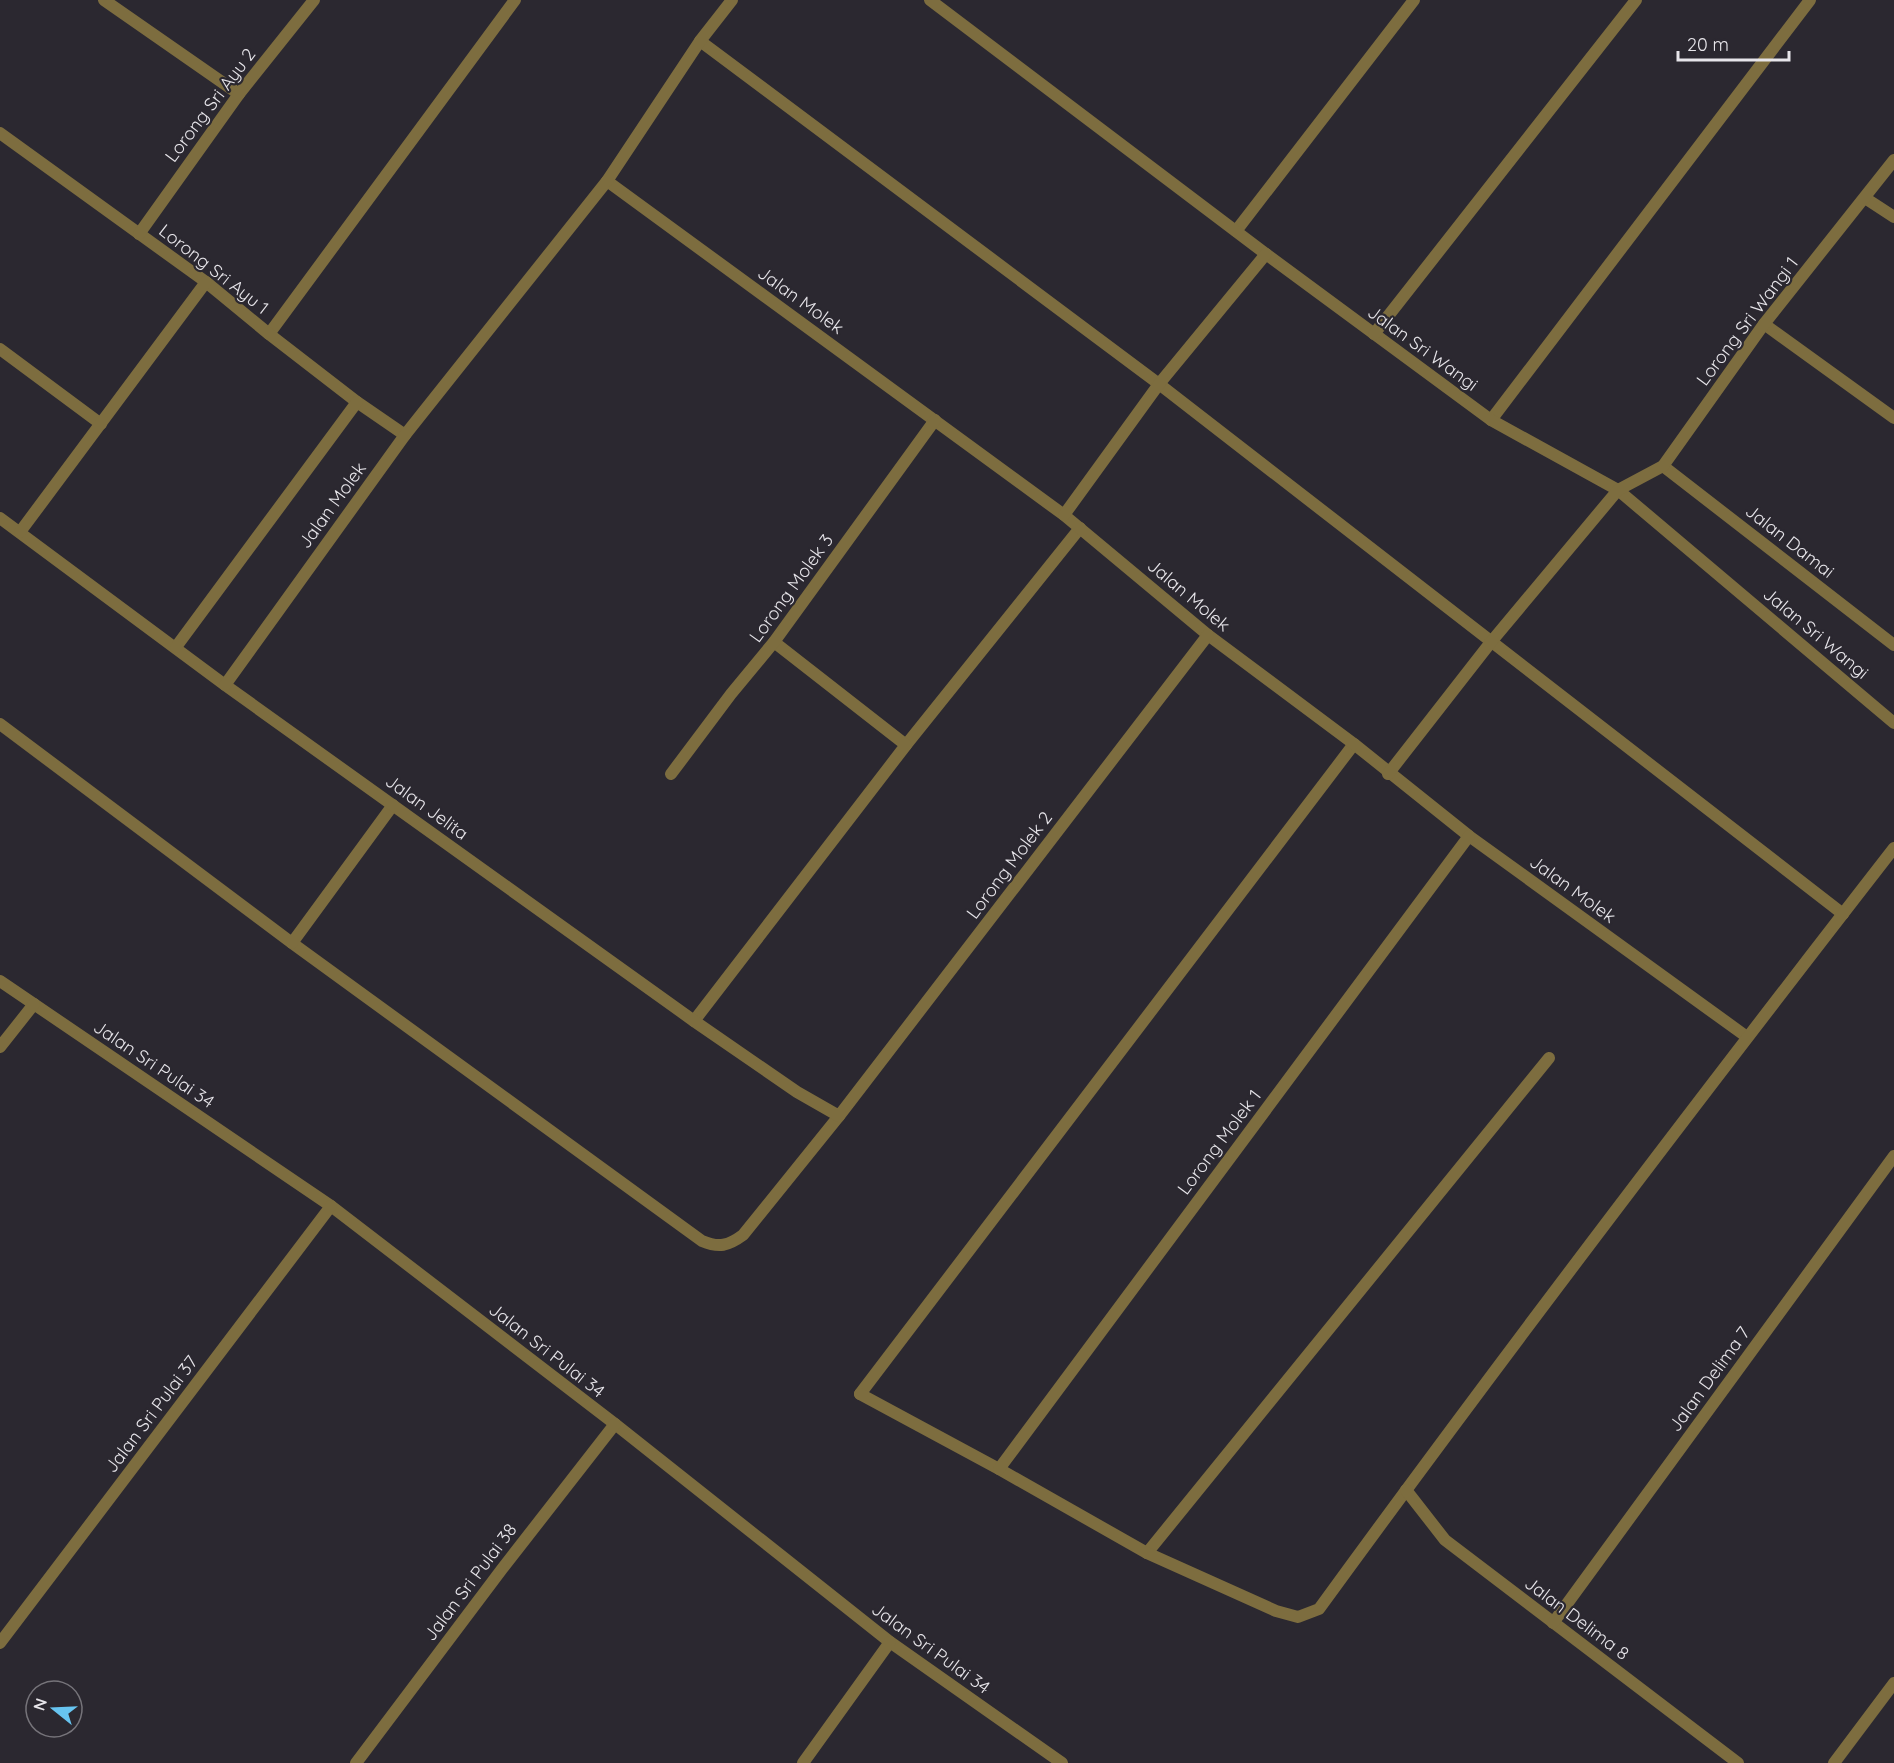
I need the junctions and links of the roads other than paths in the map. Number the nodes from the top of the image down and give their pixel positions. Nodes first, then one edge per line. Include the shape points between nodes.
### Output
1 (104, 0) edge
2 (314, 0) edge
3 (515, 0) edge
4 (732, 0) edge
5 (1414, 0) edge
6 (1636, 0) edge
7 (1810, 0) edge
8 (937, 2) edge
9 (700, 41) junction
10 (238, 94) junction
11 (0, 133) edge
12 (1894, 160) edge
13 (607, 181) junction
14 (1865, 198) junction
15 (1894, 217) edge
16 (1236, 231) junction
17 (139, 234) junction
18 (1266, 254) junction
19 (206, 282) junction
20 (1764, 324) junction
21 (269, 334) junction
22 (1374, 334) junction
23 (0, 349) edge
24 (1158, 384) junction
25 (357, 402) junction
26 (1894, 418) edge
27 (935, 420) junction
28 (1491, 420) junction
29 (101, 424) junction
30 (405, 435) junction
31 (1663, 466) junction
32 (1618, 490) junction
33 (1064, 515) junction
34 (0, 518) edge
35 (1080, 528) junction
36 (20, 532) junction
37 (1208, 635) junction
38 (774, 642) junction
39 (1491, 642) junction
40 (1894, 645) edge
41 (176, 647) junction
42 (225, 684) junction
43 (1894, 723) edge
44 (0, 724) edge
45 (1354, 744) junction
46 (906, 745) junction
47 (671, 774) dead end
48 (1388, 774) junction
49 (393, 806) junction
50 (1469, 836) junction
51 (1894, 848) edge
52 (1843, 914) junction
53 (292, 943) junction
54 (0, 981) edge
55 (34, 1004) junction
56 (694, 1021) junction
57 (1748, 1036) junction
58 (0, 1047) edge
59 (1549, 1058) dead end
60 (839, 1116) junction
61 (1894, 1156) edge
62 (1889, 1173) edge
63 (331, 1206) junction
64 (615, 1424) junction
65 (999, 1469) junction
66 (1406, 1490) junction
67 (1147, 1552) junction
68 (1553, 1623) junction
69 (890, 1642) junction
70 (0, 1643) edge
71 (1894, 1683) edge
72 (356, 1763) edge
73 (803, 1763) edge
74 (1062, 1763) edge
75 (1738, 1763) edge
76 (1834, 1763) edge

1 - 10 street
2 - 10 street, Lorong Sri Ayu 2
3 - 21 street
4 - 9 street, Jalan Molek
5 - 16 street
6 - 22 street
7 - 28 street
8 - 16 street, Jalan Sri Wangi
9 - 13 street, Jalan Molek
9 - 24 street
10 - 17 street, Lorong Sri Ayu 2
11 - 17 street, Lorong Sri Ayu 1
12 - 14 street, Lorong Sri Wangi 1
13 - 27 street, Jalan Molek
13 - 30 street, Jalan Molek
14 - 15 street
14 - 20 street, Lorong Sri Wangi 1
16 - 18 street, Jalan Sri Wangi
17 - 19 street, Lorong Sri Ayu 1
18 - 22 street, Jalan Sri Wangi
18 - 24 street
19 - 21 street, Lorong Sri Ayu 1
19 - 29 street
20 - 26 street
20 - 31 street, Lorong Sri Wangi 1
21 - 25 street, Lorong Sri Ayu 1
22 - 28 street, Jalan Sri Wangi
23 - 29 street
24 - 33 street
24 - 39 street
25 - 30 street, Lorong Sri Ayu 1
25 - 41 street
27 - 33 street, Jalan Molek
27 - 38 street, Lorong Molek 3
28 - 32 street, Jalan Sri Wangi
29 - 36 street
30 - 42 street, Jalan Molek
31 - 32 street, Lorong Sri Wangi 1
31 - 40 street, Jalan Damai
32 - 39 street
32 - 43 street, Jalan Sri Wangi
33 - 35 street, Jalan Molek
34 - 36 street, Jalan Jelita
35 - 37 street, Jalan Molek
35 - 46 street
36 - 41 street, Jalan Jelita
37 - 45 street, Jalan Molek
37 - 60 street, Lorong Molek 2
38 - 46 street
38 - 47 street, Lorong Molek 3
39 - 48 street
39 - 52 street
41 - 42 street, Jalan Jelita
42 - 49 street, Jalan Jelita
44 - 53 street
45 - 48 street, Jalan Molek
45 - 65 street via 860,1394
46 - 56 street
48 - 50 street, Jalan Molek
49 - 53 street
49 - 56 street, Jalan Jelita
50 - 57 street, Jalan Molek
50 - 65 street, Lorong Molek 1
51 - 52 street
52 - 57 street
53 - 60 street, Lorong Molek 2 via 702,1241 716,1246 731,1244 743,1235
54 - 55 street, Jalan Sri Pulai 34
55 - 58 street
55 - 63 street, Jalan Sri Pulai 34
56 - 60 street, Jalan Jelita
57 - 66 street
59 - 67 street
61 - 62 street, Jalan Delima 7
62 - 68 street, Jalan Delima 7
63 - 64 street, Jalan Sri Pulai 34
63 - 70 street, Jalan Sri Pulai 37
64 - 69 street, Jalan Sri Pulai 34
64 - 72 street, Jalan Sri Pulai 38
65 - 67 street
66 - 67 street via 1319,1609 1298,1617 1276,1611
66 - 68 street, Jalan Delima 8 via 1445,1540
68 - 75 street, Jalan Delima 8
69 - 73 street
69 - 74 street, Jalan Sri Pulai 34
71 - 76 street

